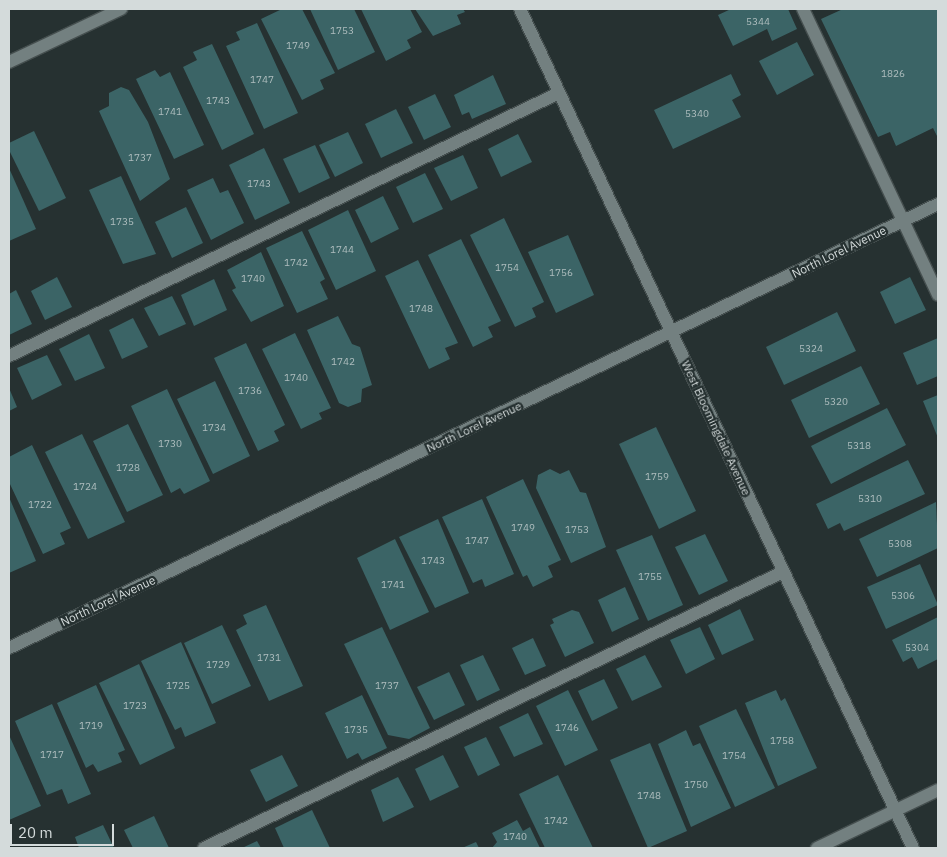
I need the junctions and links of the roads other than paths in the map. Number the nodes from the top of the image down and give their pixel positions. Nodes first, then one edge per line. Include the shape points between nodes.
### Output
1 (121, 9) edge
2 (520, 9) edge
3 (803, 9) edge
4 (9, 62) edge
5 (559, 93) junction
6 (938, 204) edge
7 (903, 221) junction
8 (938, 295) edge
9 (672, 333) junction
10 (9, 356) edge
11 (783, 572) junction
12 (9, 648) edge
13 (938, 790) edge
14 (895, 811) junction
15 (204, 848) edge
16 (817, 848) edge
17 (912, 848) edge

1 - 4 street
2 - 5 street, West Bloomingdale Avenue
3 - 7 street
5 - 9 street, West Bloomingdale Avenue
5 - 10 street
6 - 7 street, North Lorel Avenue
7 - 8 street
7 - 9 street, North Lorel Avenue
9 - 11 street, West Bloomingdale Avenue
9 - 12 street, North Lorel Avenue
11 - 14 street, West Bloomingdale Avenue
11 - 15 street
13 - 14 street
14 - 16 street
14 - 17 street, West Bloomingdale Avenue

